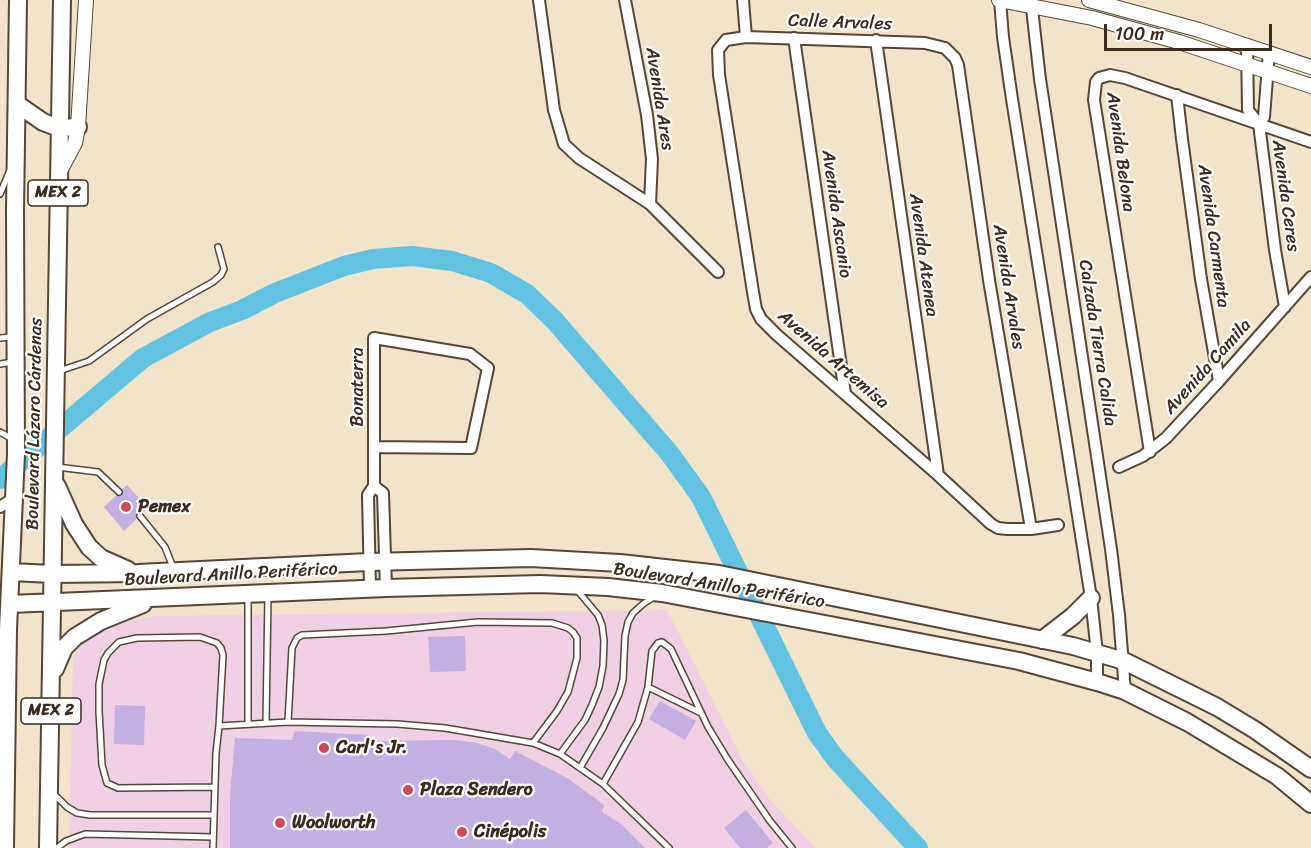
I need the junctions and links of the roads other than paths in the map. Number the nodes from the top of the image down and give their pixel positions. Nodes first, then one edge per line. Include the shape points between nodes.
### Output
1 (18, 0) edge
2 (62, 0) edge
3 (86, 0) edge
4 (539, 0) edge
5 (625, 0) edge
6 (743, 0) edge
7 (1000, 0) edge
8 (1089, 0) edge
9 (1031, 2) edge
10 (746, 37) junction
11 (794, 38) junction
12 (726, 40) joint
13 (876, 40) junction
14 (1247, 45) junction
15 (951, 52) joint
16 (1269, 52) junction
17 (1246, 64) junction
18 (1311, 67) edge
19 (1267, 71) junction
20 (1311, 86) edge
21 (1178, 95) junction
22 (17, 104) junction
23 (1258, 124) junction
24 (78, 127) junction
25 (59, 128) junction
26 (1311, 142) edge
27 (15, 158) junction
28 (58, 175) junction
29 (0, 194) edge
30 (650, 204) junction
31 (218, 247) dead end
32 (718, 272) dead end
33 (1311, 277) edge
34 (1285, 307) junction
35 (8, 337) edge
36 (8, 363) edge
37 (56, 380) junction
38 (1219, 381) junction
39 (845, 394) junction
40 (0, 432) edge
41 (16, 447) junction
42 (374, 447) junction
43 (1150, 452) junction
44 (1119, 467) dead end
45 (55, 474) junction
46 (938, 475) junction
47 (374, 486) junction
48 (119, 492) dead end
49 (10, 496) edge
50 (140, 516) dead end
51 (1058, 525) dead end
52 (369, 528) junction
53 (383, 528) junction
54 (1031, 529) junction
55 (376, 561) junction
56 (174, 571) junction
57 (11, 572) junction
58 (138, 573) junction
59 (52, 574) junction
60 (572, 585) junction
61 (378, 588) junction
62 (268, 593) junction
63 (662, 593) junction
64 (248, 594) junction
65 (159, 598) junction
66 (1091, 598) junction
67 (52, 603) junction
68 (10, 604) junction
69 (1042, 640) junction
70 (1097, 653) junction
71 (1124, 661) junction
72 (52, 679) junction
73 (1097, 682) junction
74 (648, 687) junction
75 (1125, 691) junction
76 (702, 713) junction
77 (288, 722) junction
78 (248, 723) junction
79 (266, 723) junction
80 (219, 726) junction
81 (533, 743) junction
82 (560, 754) junction
83 (580, 768) junction
84 (1311, 769) edge
85 (603, 784) junction
86 (214, 787) junction
87 (49, 788) junction
88 (1311, 804) edge
89 (213, 815) junction
90 (213, 837) junction
91 (5, 848) edge
92 (48, 848) edge
93 (57, 848) edge
94 (213, 848) edge
95 (669, 848) edge
96 (792, 848) edge

1 - 22 main road, Boulevard Lázaro Cárdenas / MEX 2
2 - 25 main road, Boulevard Lázaro Cárdenas / MEX 2
3 - 24 street
4 - 30 street via 554,110 564,144
5 - 30 street, Avenida Ares via 647,115 652,159
6 - 10 street
7 - 9 street
7 - 66 street via 1012,99
8 - 14 street
9 - 17 street
9 - 71 street, Calzada Tierra Calida
10 - 11 street, Calle Arvales
10 - 12 street, Calle Arvales
11 - 13 street, Calle Arvales
11 - 39 street, Avenida Ascanio
12 - 39 street, Avenida Artemisa via 717,58 756,309 777,335
13 - 15 street, Calle Arvales via 925,43
13 - 46 street, Avenida Atenea
14 - 16 street
14 - 17 street, Avenida Ceres
15 - 54 street, Avenida Arvales via 958,65
16 - 18 street
16 - 19 street, Avenida Ceres
17 - 19 street
17 - 23 street, Avenida Ceres via 1248,110
19 - 20 street
19 - 23 street, Avenida Ceres via 1264,117
21 - 23 street, Avenida Belona
21 - 38 street, Avenida Carmenta via 1201,279
21 - 43 street, Avenida Belona via 1110,75 1099,78 1094,89
22 - 25 main road via 34,118
22 - 27 main road, Boulevard Lázaro Cárdenas / MEX 2
23 - 26 street, Avenida Belona
23 - 34 street, Avenida Ceres
24 - 25 main road
24 - 28 street via 75,143
25 - 28 main road, Boulevard Lázaro Cárdenas / MEX 2
27 - 29 lane
27 - 35 main road, Boulevard Lázaro Cárdenas / MEX 2
28 - 37 main road, Boulevard Lázaro Cárdenas / MEX 2
30 - 32 street
31 - 37 lane via 224,269 213,282 147,319
33 - 34 street, Avenida Camila
34 - 38 street, Avenida Camila
35 - 36 main road, Boulevard Lázaro Cárdenas / MEX 2
36 - 41 main road, Boulevard Lázaro Cárdenas / MEX 2
37 - 45 main road, Boulevard Lázaro Cárdenas / MEX 2
38 - 43 street, Avenida Camila
39 - 46 street, Avenida Artemisa
40 - 41 lane
41 - 49 main road, Boulevard Lázaro Cárdenas / MEX 2
42 - 42 street, Bonaterra via 374,338 470,354 488,368 471,448
42 - 47 street, Bonaterra
43 - 44 street, Avenida Camila
45 - 48 lane via 98,472
45 - 58 main road via 74,524 89,547 115,566
45 - 59 main road, Boulevard Lázaro Cárdenas / MEX 2
46 - 54 street, Avenida Artemisa via 998,528
47 - 52 street via 368,495
47 - 53 street via 383,493
49 - 57 main road, Boulevard Lázaro Cárdenas / MEX 2
50 - 56 lane via 165,548
51 - 54 street, Avenida Artemisa
52 - 53 street
52 - 55 street
53 - 55 street
55 - 56 main road, Boulevard Anillo Periférico
55 - 61 street
55 - 69 main road, Boulevard Anillo Periférico via 531,558 620,562 719,574
56 - 58 main road, Boulevard Anillo Periférico
57 - 59 main road, Boulevard Anillo Periférico
57 - 68 main road, Boulevard Lázaro Cárdenas / MEX 2
58 - 59 main road, Boulevard Anillo Periférico
59 - 67 main road, Boulevard Lázaro Cárdenas / MEX 2
60 - 61 main road, Boulevard Anillo Periférico
60 - 63 main road, Boulevard Anillo Periférico
60 - 82 lane via 602,625 603,666 585,720
61 - 62 main road, Boulevard Anillo Periférico
62 - 64 main road, Boulevard Anillo Periférico
62 - 79 lane
63 - 73 main road, Boulevard Anillo Periférico via 1019,661
63 - 83 lane via 643,604 628,622 619,694
64 - 65 main road, Boulevard Anillo Periférico
64 - 78 lane
65 - 67 main road, Boulevard Anillo Periférico
65 - 72 main road via 116,614 75,636 64,648
66 - 69 main road
66 - 70 street
67 - 68 main road, Boulevard Anillo Periférico
67 - 72 main road, Boulevard Lázaro Cárdenas / MEX 2
68 - 91 main road, Boulevard Lázaro Cárdenas / MEX 2
69 - 70 main road, Boulevard Anillo Periférico
70 - 71 main road, Boulevard Anillo Periférico
70 - 73 street
71 - 75 street, Calzada Tierra Calida
71 - 84 main road, Boulevard Anillo Periférico via 1217,707
72 - 87 main road, Boulevard Lázaro Cárdenas / MEX 2
73 - 75 main road, Boulevard Anillo Periférico
74 - 76 lane
74 - 76 lane via 652,651 662,642 671,649
74 - 85 lane via 638,722
75 - 88 main road, Boulevard Anillo Periférico via 1230,746
76 - 96 lane via 728,760
77 - 79 lane
77 - 81 lane via 445,728
77 - 81 lane via 292,648 302,634 478,622 552,623 573,632 577,638 577,658 568,692
78 - 79 lane
78 - 80 lane
80 - 86 lane
80 - 86 lane via 223,655 217,643 200,637 137,638 120,642 108,653 99,684 102,765 108,783 118,788
81 - 82 lane
82 - 83 lane
83 - 85 lane
85 - 95 lane
86 - 89 lane
87 - 89 lane via 77,813
87 - 92 main road, Boulevard Lázaro Cárdenas / MEX 2
89 - 90 lane
90 - 93 lane via 85,834 66,840
90 - 94 lane

